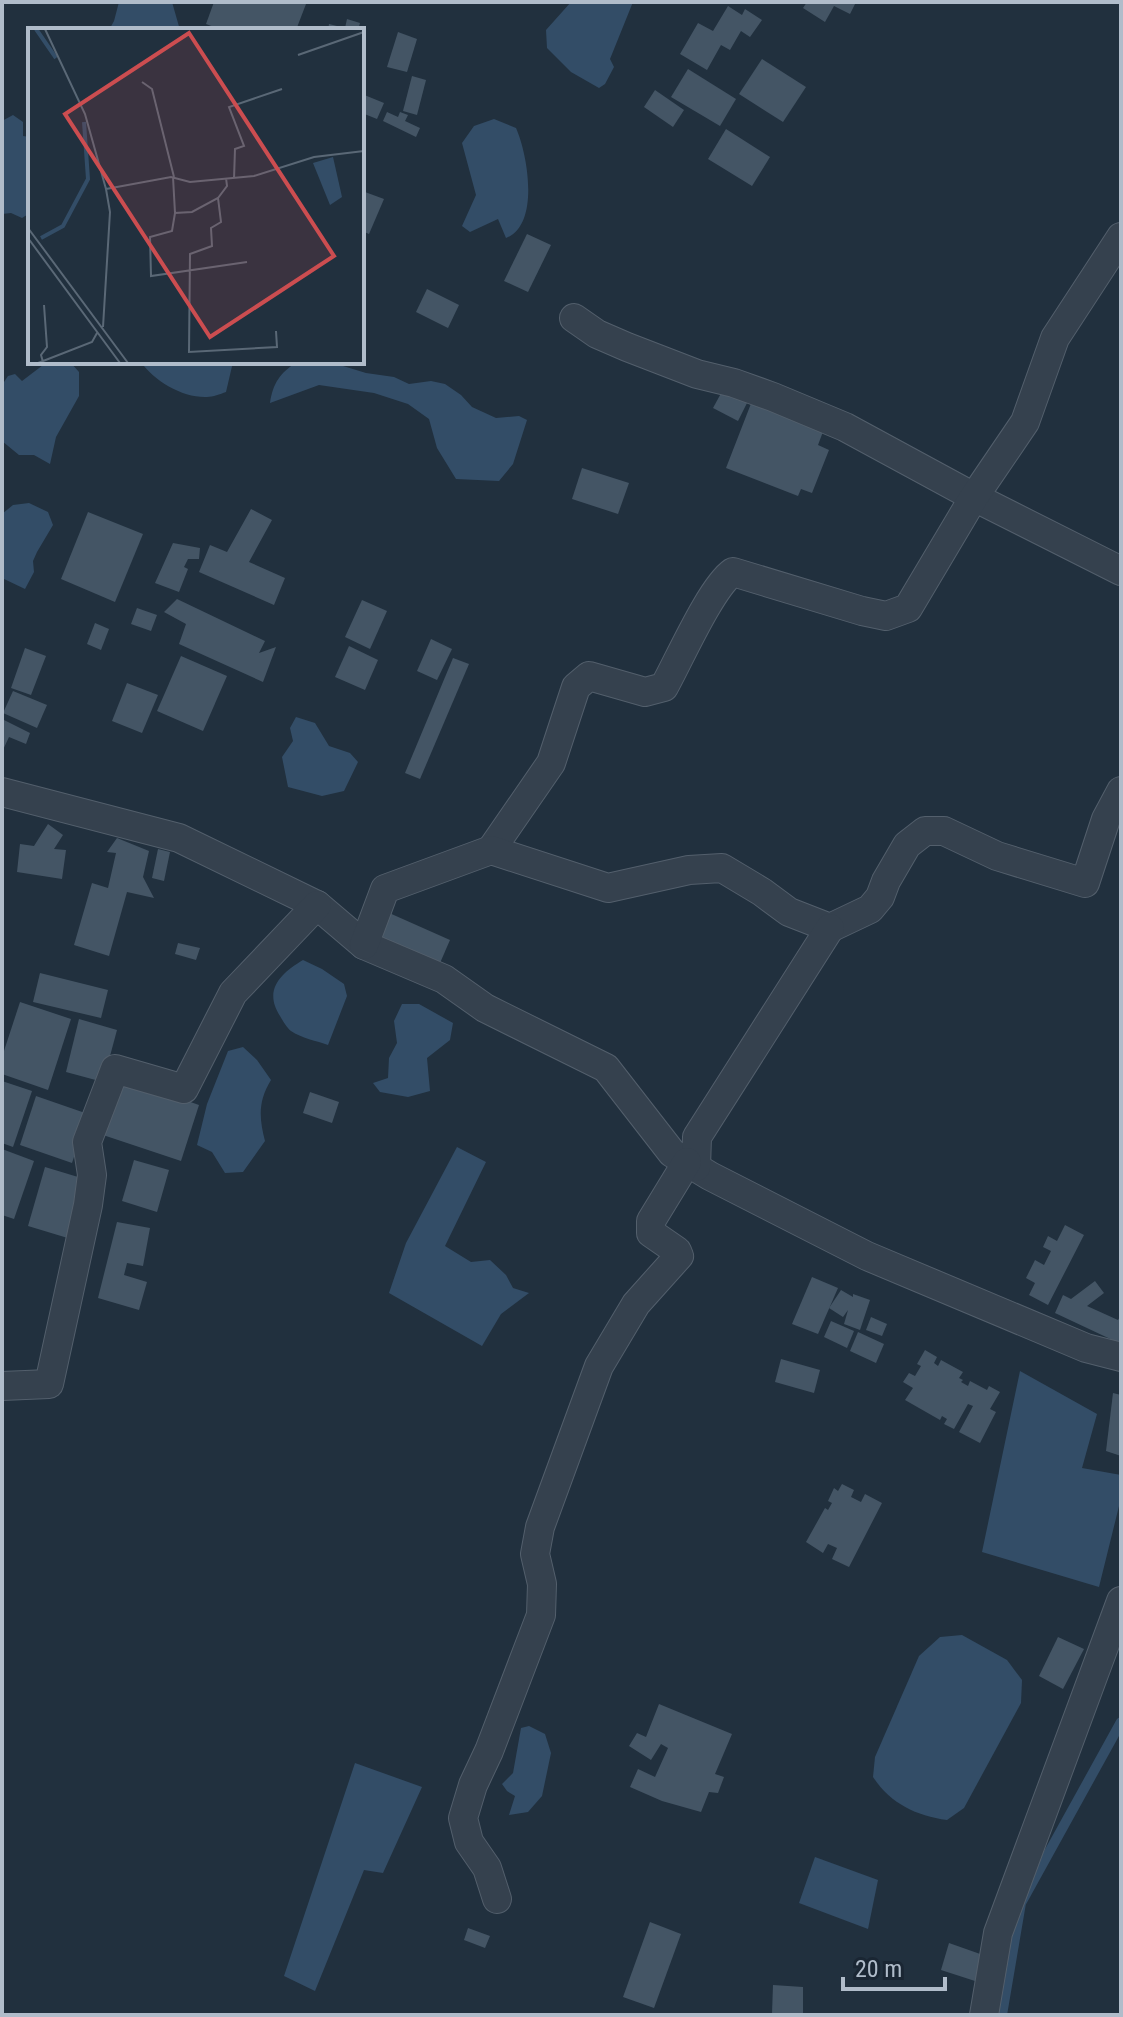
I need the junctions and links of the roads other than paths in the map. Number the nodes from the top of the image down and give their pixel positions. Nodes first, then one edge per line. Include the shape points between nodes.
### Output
1 (1121, 237) edge
2 (574, 318) dead end
3 (974, 497) junction
4 (1121, 571) edge
5 (1121, 791) edge
6 (2, 792) edge
7 (491, 850) junction
8 (317, 905) junction
9 (830, 928) junction
10 (364, 945) junction
11 (691, 1165) junction
12 (1121, 1357) edge
13 (2, 1386) edge
14 (1121, 1601) edge
15 (497, 1899) dead end
16 (984, 2015) edge

1 - 3 street via 1055,338 1025,422
2 - 3 street via 627,347 845,427
3 - 4 street
3 - 7 street via 908,608 886,616 733,572 713,594 664,687 645,692 589,676 572,695 551,763
5 - 9 street via 1085,883 997,856 944,831 925,831 907,845 870,909
6 - 8 street via 179,838
7 - 9 street via 608,888 722,868 789,912
7 - 10 street via 385,889
8 - 10 street
8 - 13 street via 233,993 184,1089 115,1069 87,1142 92,1175 88,1205 49,1384
9 - 11 street via 697,1137
10 - 11 street via 444,979 485,1008 606,1068 672,1153
11 - 12 street via 867,1256 1086,1348
11 - 15 street via 651,1221 651,1233 679,1256 636,1304 599,1366 540,1527 535,1554 542,1584 541,1615 463,1818
14 - 16 street via 998,1933

